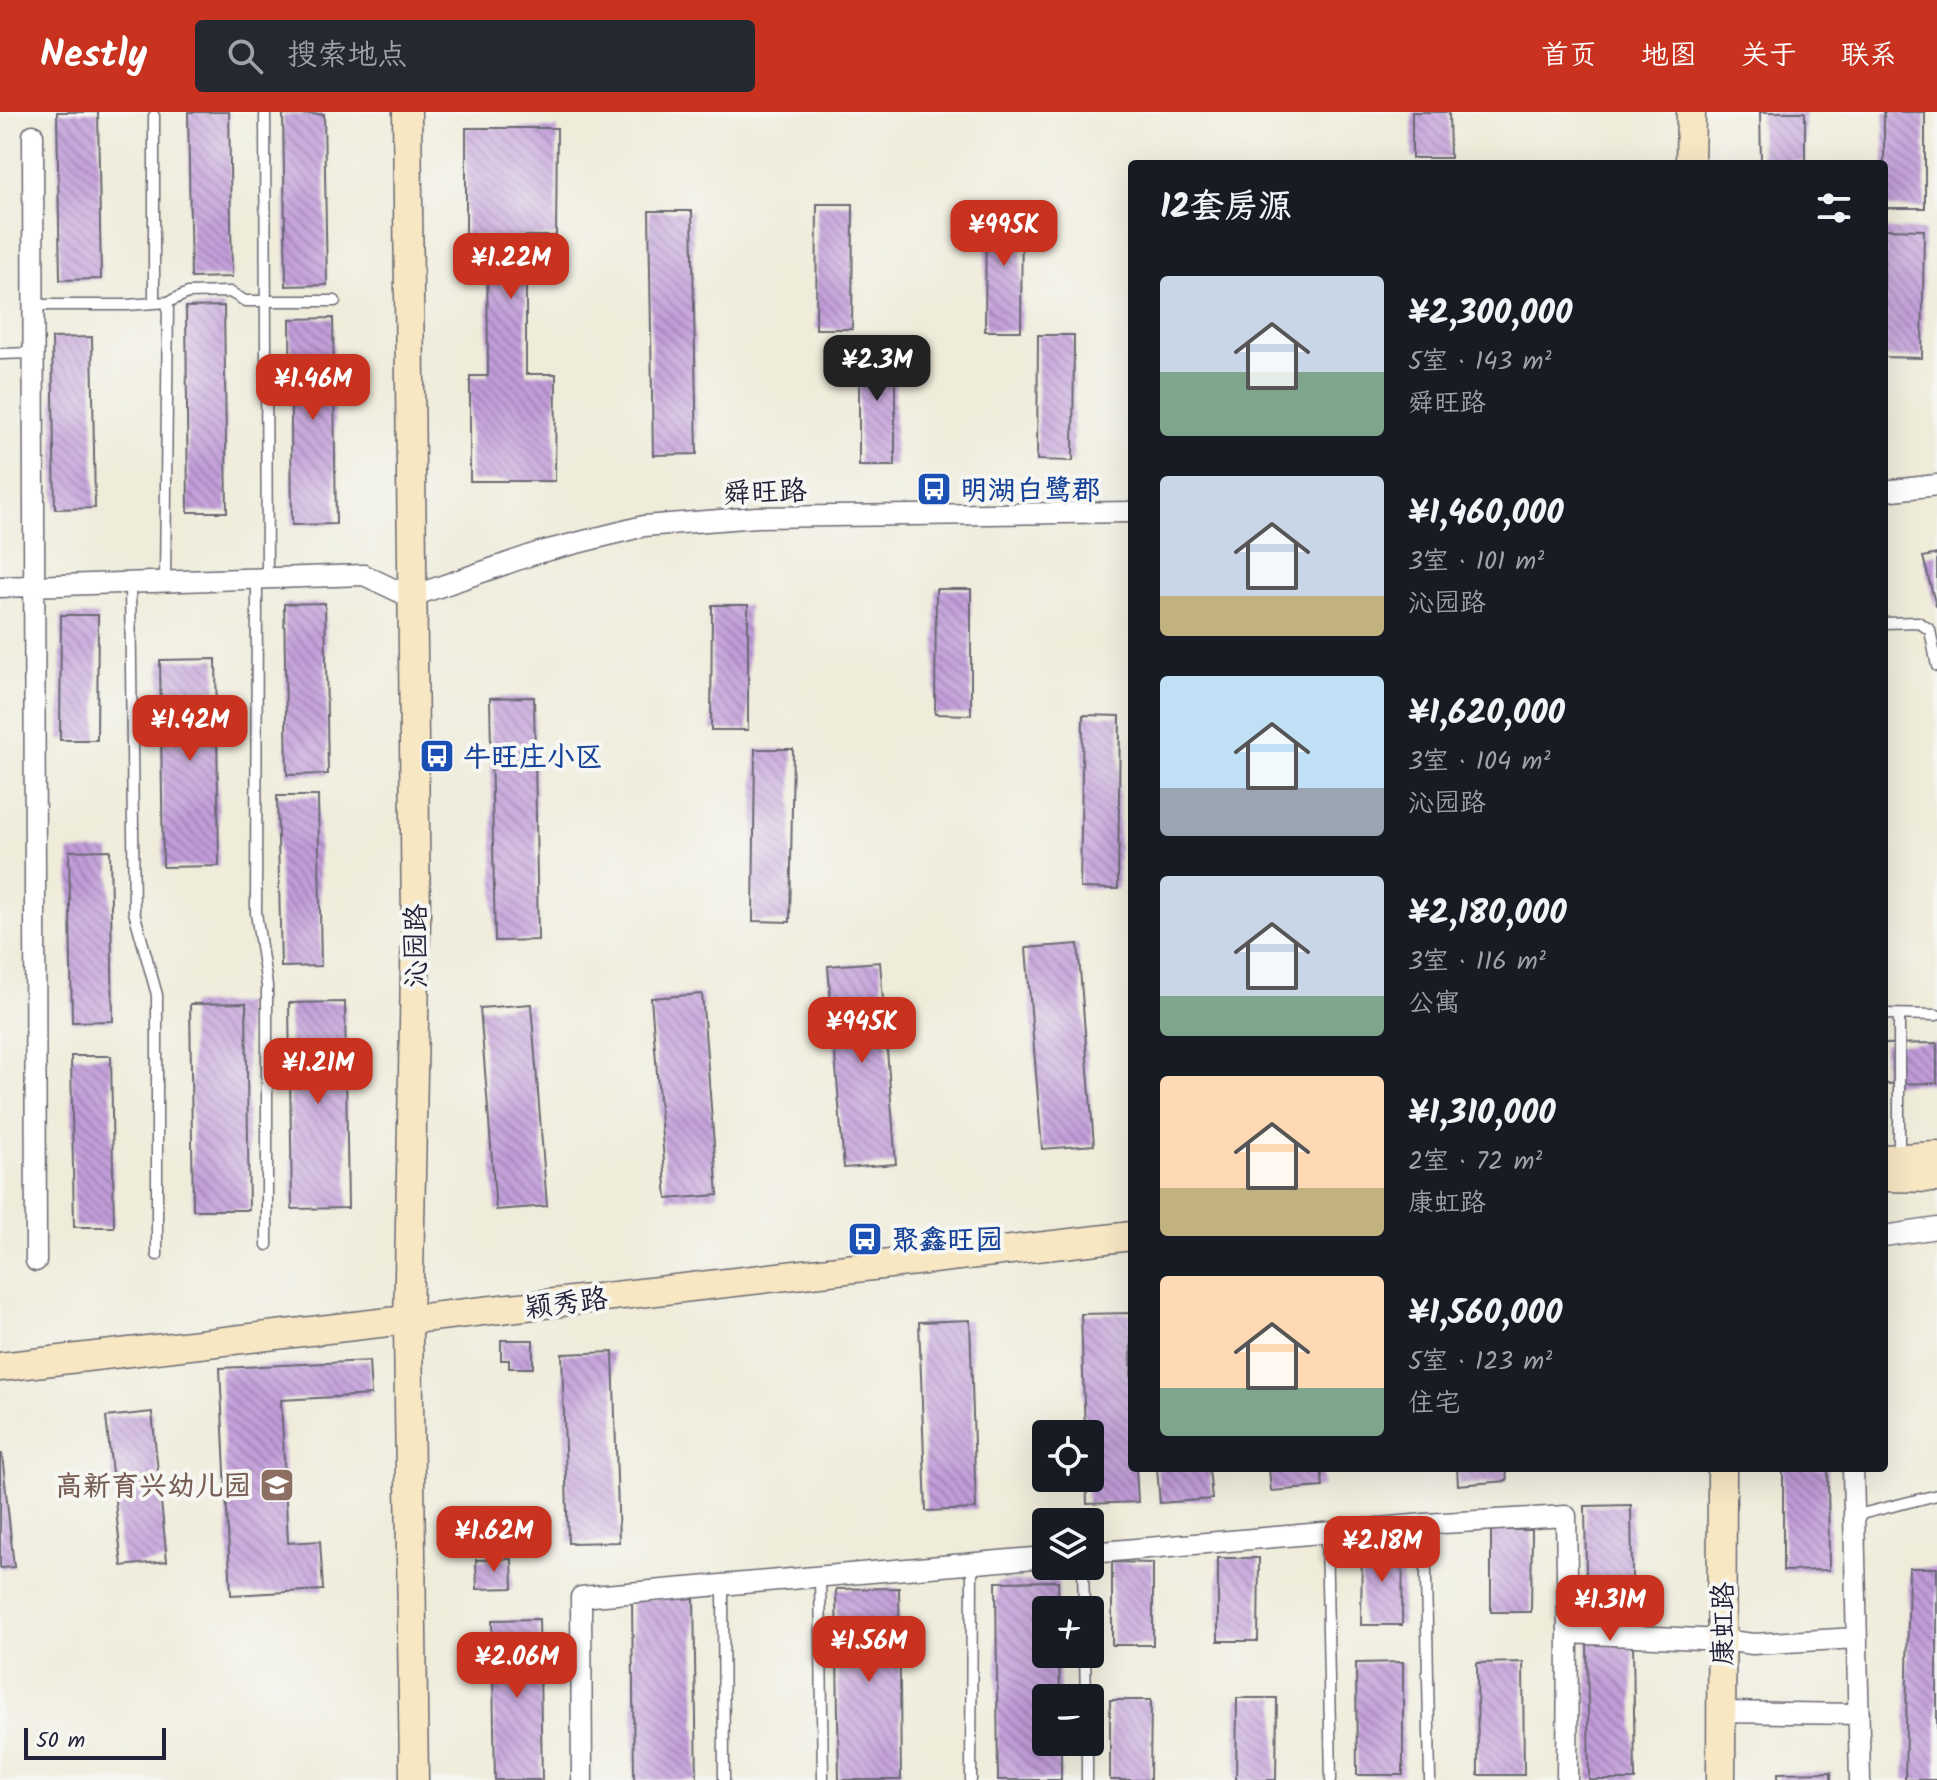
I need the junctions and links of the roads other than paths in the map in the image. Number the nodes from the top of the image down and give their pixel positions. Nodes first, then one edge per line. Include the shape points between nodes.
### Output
1 (407, 112) edge
2 (1691, 112) edge
3 (154, 116) dead end
4 (265, 116) dead end
5 (33, 135) dead end
6 (1690, 160) edge
7 (266, 301) junction
8 (335, 301) dead end
9 (154, 302) junction
10 (168, 302) junction
11 (33, 305) junction
12 (33, 353) junction
13 (0, 354) edge
14 (1937, 485) edge
15 (1888, 491) edge
16 (1128, 512) edge
17 (262, 579) junction
18 (165, 581) junction
19 (130, 583) junction
20 (34, 586) junction
21 (0, 587) edge
22 (410, 597) junction
23 (1888, 623) edge
24 (1937, 666) edge
25 (1888, 1014) edge
26 (1899, 1015) junction
27 (1937, 1015) edge
28 (1937, 1156) edge
29 (1889, 1164) edge
30 (1937, 1178) edge
31 (1937, 1228) edge
32 (1888, 1235) edge
33 (1128, 1236) edge
34 (267, 1245) dead end
35 (157, 1255) dead end
36 (36, 1261) dead end
37 (409, 1321) junction
38 (0, 1367) edge
39 (1722, 1472) edge
40 (1853, 1472) edge
41 (1937, 1495) edge
42 (1853, 1516) junction
43 (1425, 1524) junction
44 (1326, 1532) junction
45 (1104, 1552) edge
46 (1032, 1559) edge
47 (972, 1565) junction
48 (820, 1577) junction
49 (723, 1585) junction
50 (1568, 1633) junction
51 (1857, 1638) junction
52 (1722, 1640) junction
53 (1721, 1712) junction
54 (1859, 1714) junction
55 (1087, 1756) edge
56 (414, 1780) edge
57 (582, 1780) edge
58 (724, 1780) edge
59 (823, 1780) edge
60 (971, 1780) edge
61 (1087, 1780) edge
62 (1331, 1780) edge
63 (1430, 1780) edge
64 (1567, 1780) edge
65 (1721, 1780) edge
66 (1860, 1780) edge

1 - 22 street, 沁园路
2 - 6 street
3 - 9 lane
4 - 7 lane
5 - 11 street
7 - 8 lane
7 - 10 lane via 245,301 230,292 188,293
7 - 17 lane
9 - 10 lane
9 - 11 lane
10 - 18 lane
11 - 12 street
12 - 13 lane
12 - 20 street
14 - 15 street
16 - 22 street, 舜旺路 via 757,517 644,526 537,553
17 - 18 street
17 - 22 street via 364,575
17 - 34 lane via 256,913 267,986
18 - 19 street
19 - 20 street
19 - 35 lane via 134,912 157,995
20 - 21 street
20 - 36 street
22 - 37 street, 沁园路 via 416,921
23 - 24 lane via 1918,622 1930,630
25 - 26 lane
26 - 27 lane
26 - 29 lane
28 - 29 street
29 - 30 street
31 - 32 street
33 - 37 street, 颖秀路
37 - 38 street, 颖秀路
37 - 56 street, 沁园路
39 - 52 street, 康虹路
40 - 42 street
41 - 42 lane
42 - 51 street
43 - 44 street
43 - 50 street via 1566,1516
43 - 63 lane
44 - 45 street
44 - 62 lane
46 - 47 street
47 - 48 street
47 - 60 lane
48 - 49 street
48 - 59 lane
49 - 57 street via 581,1597
49 - 58 lane
50 - 52 street
50 - 64 street
51 - 52 street via 1753,1644
51 - 54 street
52 - 53 street, 康虹路
53 - 54 street
53 - 65 street, 康虹路
54 - 66 street
55 - 61 lane

